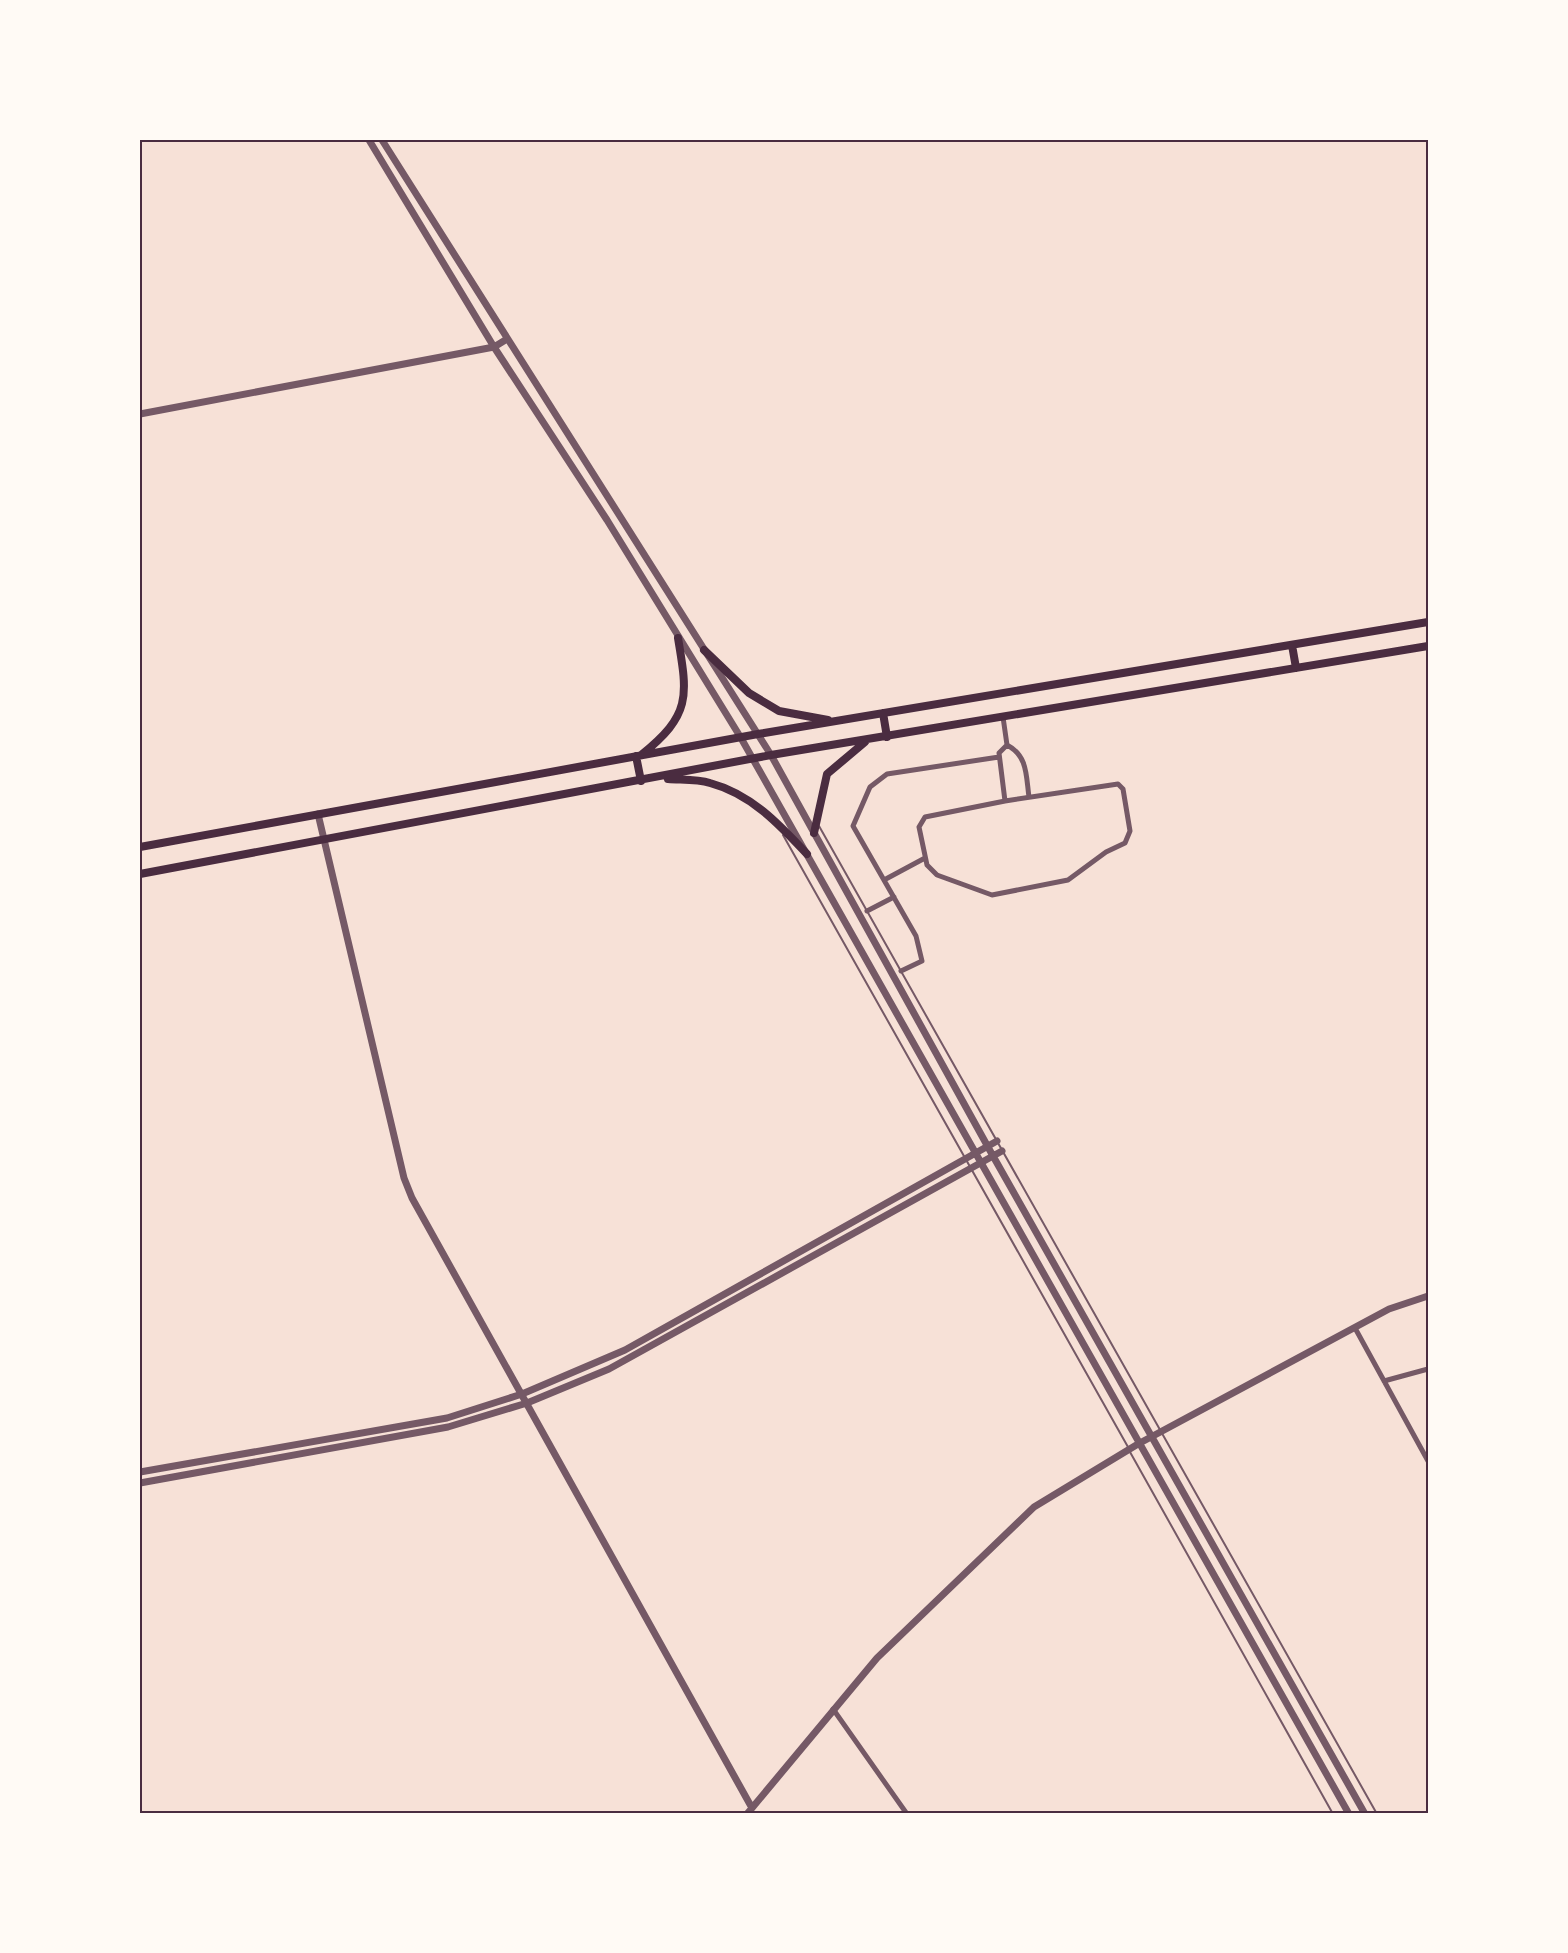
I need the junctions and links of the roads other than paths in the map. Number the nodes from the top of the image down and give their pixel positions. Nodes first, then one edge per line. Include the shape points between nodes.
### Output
1 (369, 140) edge
2 (382, 140) edge
3 (507, 339) junction
4 (494, 347) junction
5 (140, 414) edge
6 (1428, 622) edge
7 (678, 638) junction
8 (1292, 645) junction
9 (1428, 646) edge
10 (704, 650) junction
11 (1296, 668) junction
12 (883, 713) junction
13 (1003, 717) junction
14 (834, 721) junction
15 (758, 734) junction
16 (887, 737) junction
17 (741, 738) junction
18 (866, 741) junction
19 (1007, 745) junction
20 (771, 755) junction
21 (638, 756) junction
22 (999, 757) junction
23 (752, 759) junction
24 (656, 778) junction
25 (640, 780) junction
26 (1029, 797) junction
27 (1005, 801) junction
28 (318, 814) junction
29 (775, 819) junction
30 (815, 819) junction
31 (814, 833) junction
32 (323, 839) junction
33 (140, 847) edge
34 (807, 854) junction
35 (925, 858) junction
36 (140, 874) edge
37 (884, 880) junction
38 (894, 897) junction
39 (867, 911) junction
40 (901, 971) junction
41 (997, 1141) junction
42 (987, 1146) junction
43 (1002, 1151) junction
44 (976, 1154) junction
45 (993, 1156) junction
46 (965, 1159) junction
47 (981, 1163) junction
48 (971, 1169) junction
49 (1428, 1296) edge
50 (1355, 1328) junction
51 (1428, 1369) edge
52 (1384, 1381) junction
53 (522, 1394) junction
54 (527, 1403) junction
55 (1161, 1432) junction
56 (1154, 1436) junction
57 (1138, 1444) junction
58 (1129, 1450) junction
59 (1428, 1461) edge
60 (140, 1472) edge
61 (140, 1483) edge
62 (833, 1709) junction
63 (750, 1810) edge
64 (908, 1814) edge
65 (1333, 1814) edge
66 (1349, 1814) edge
67 (1365, 1814) edge
68 (1377, 1814) edge

1 - 4 street
2 - 3 street
3 - 4 street
3 - 10 street
4 - 5 street
4 - 7 street
6 - 8 highway
7 - 17 street
7 - 21 highway via 685,680 681,712 665,736
8 - 11 highway
8 - 12 highway
9 - 11 highway
10 - 14 highway via 749,693 779,711
10 - 15 street
11 - 13 highway
12 - 14 highway
12 - 16 highway
13 - 16 highway
13 - 19 street
14 - 15 highway
15 - 17 highway
15 - 20 street
16 - 18 highway
17 - 21 highway
17 - 23 street
18 - 20 highway
18 - 30 highway via 827,774
19 - 22 street
19 - 26 street via 1023,759
20 - 23 highway
20 - 31 street
21 - 25 highway
21 - 28 highway
22 - 27 street
22 - 37 street via 887,774 870,787 853,826
23 - 24 highway
23 - 34 street
24 - 25 highway
24 - 29 highway via 709,782 741,795
25 - 32 highway
26 - 27 street
26 - 35 street via 1118,784 1123,789 1130,831 1125,843 1068,880 992,895 937,875
27 - 35 street via 925,817 919,827
28 - 32 street
28 - 33 highway
29 - 34 highway
29 - 46 lane
30 - 31 highway
30 - 39 lane
31 - 42 street
32 - 36 highway
32 - 53 street via 404,1178
34 - 44 street
35 - 37 street
37 - 38 street
38 - 39 street
38 - 40 street via 916,936 922,961
39 - 40 lane
40 - 41 lane
41 - 42 street
41 - 43 lane
42 - 44 street
42 - 45 street
43 - 45 street
43 - 55 lane
44 - 46 street
44 - 47 street
45 - 47 street
45 - 56 street
46 - 48 lane
46 - 53 street via 625,1350
47 - 48 street
47 - 57 street
48 - 54 street via 609,1369
48 - 58 lane
49 - 50 street via 1389,1309
50 - 52 street
50 - 55 street
51 - 52 street
52 - 59 street
53 - 54 street
53 - 60 street via 447,1418
54 - 61 street via 448,1427
54 - 63 street
55 - 56 street
55 - 68 lane
56 - 57 street
56 - 67 street
57 - 58 street
57 - 66 street
58 - 62 street via 1034,1507 877,1658
58 - 65 lane
62 - 63 street
62 - 64 street

